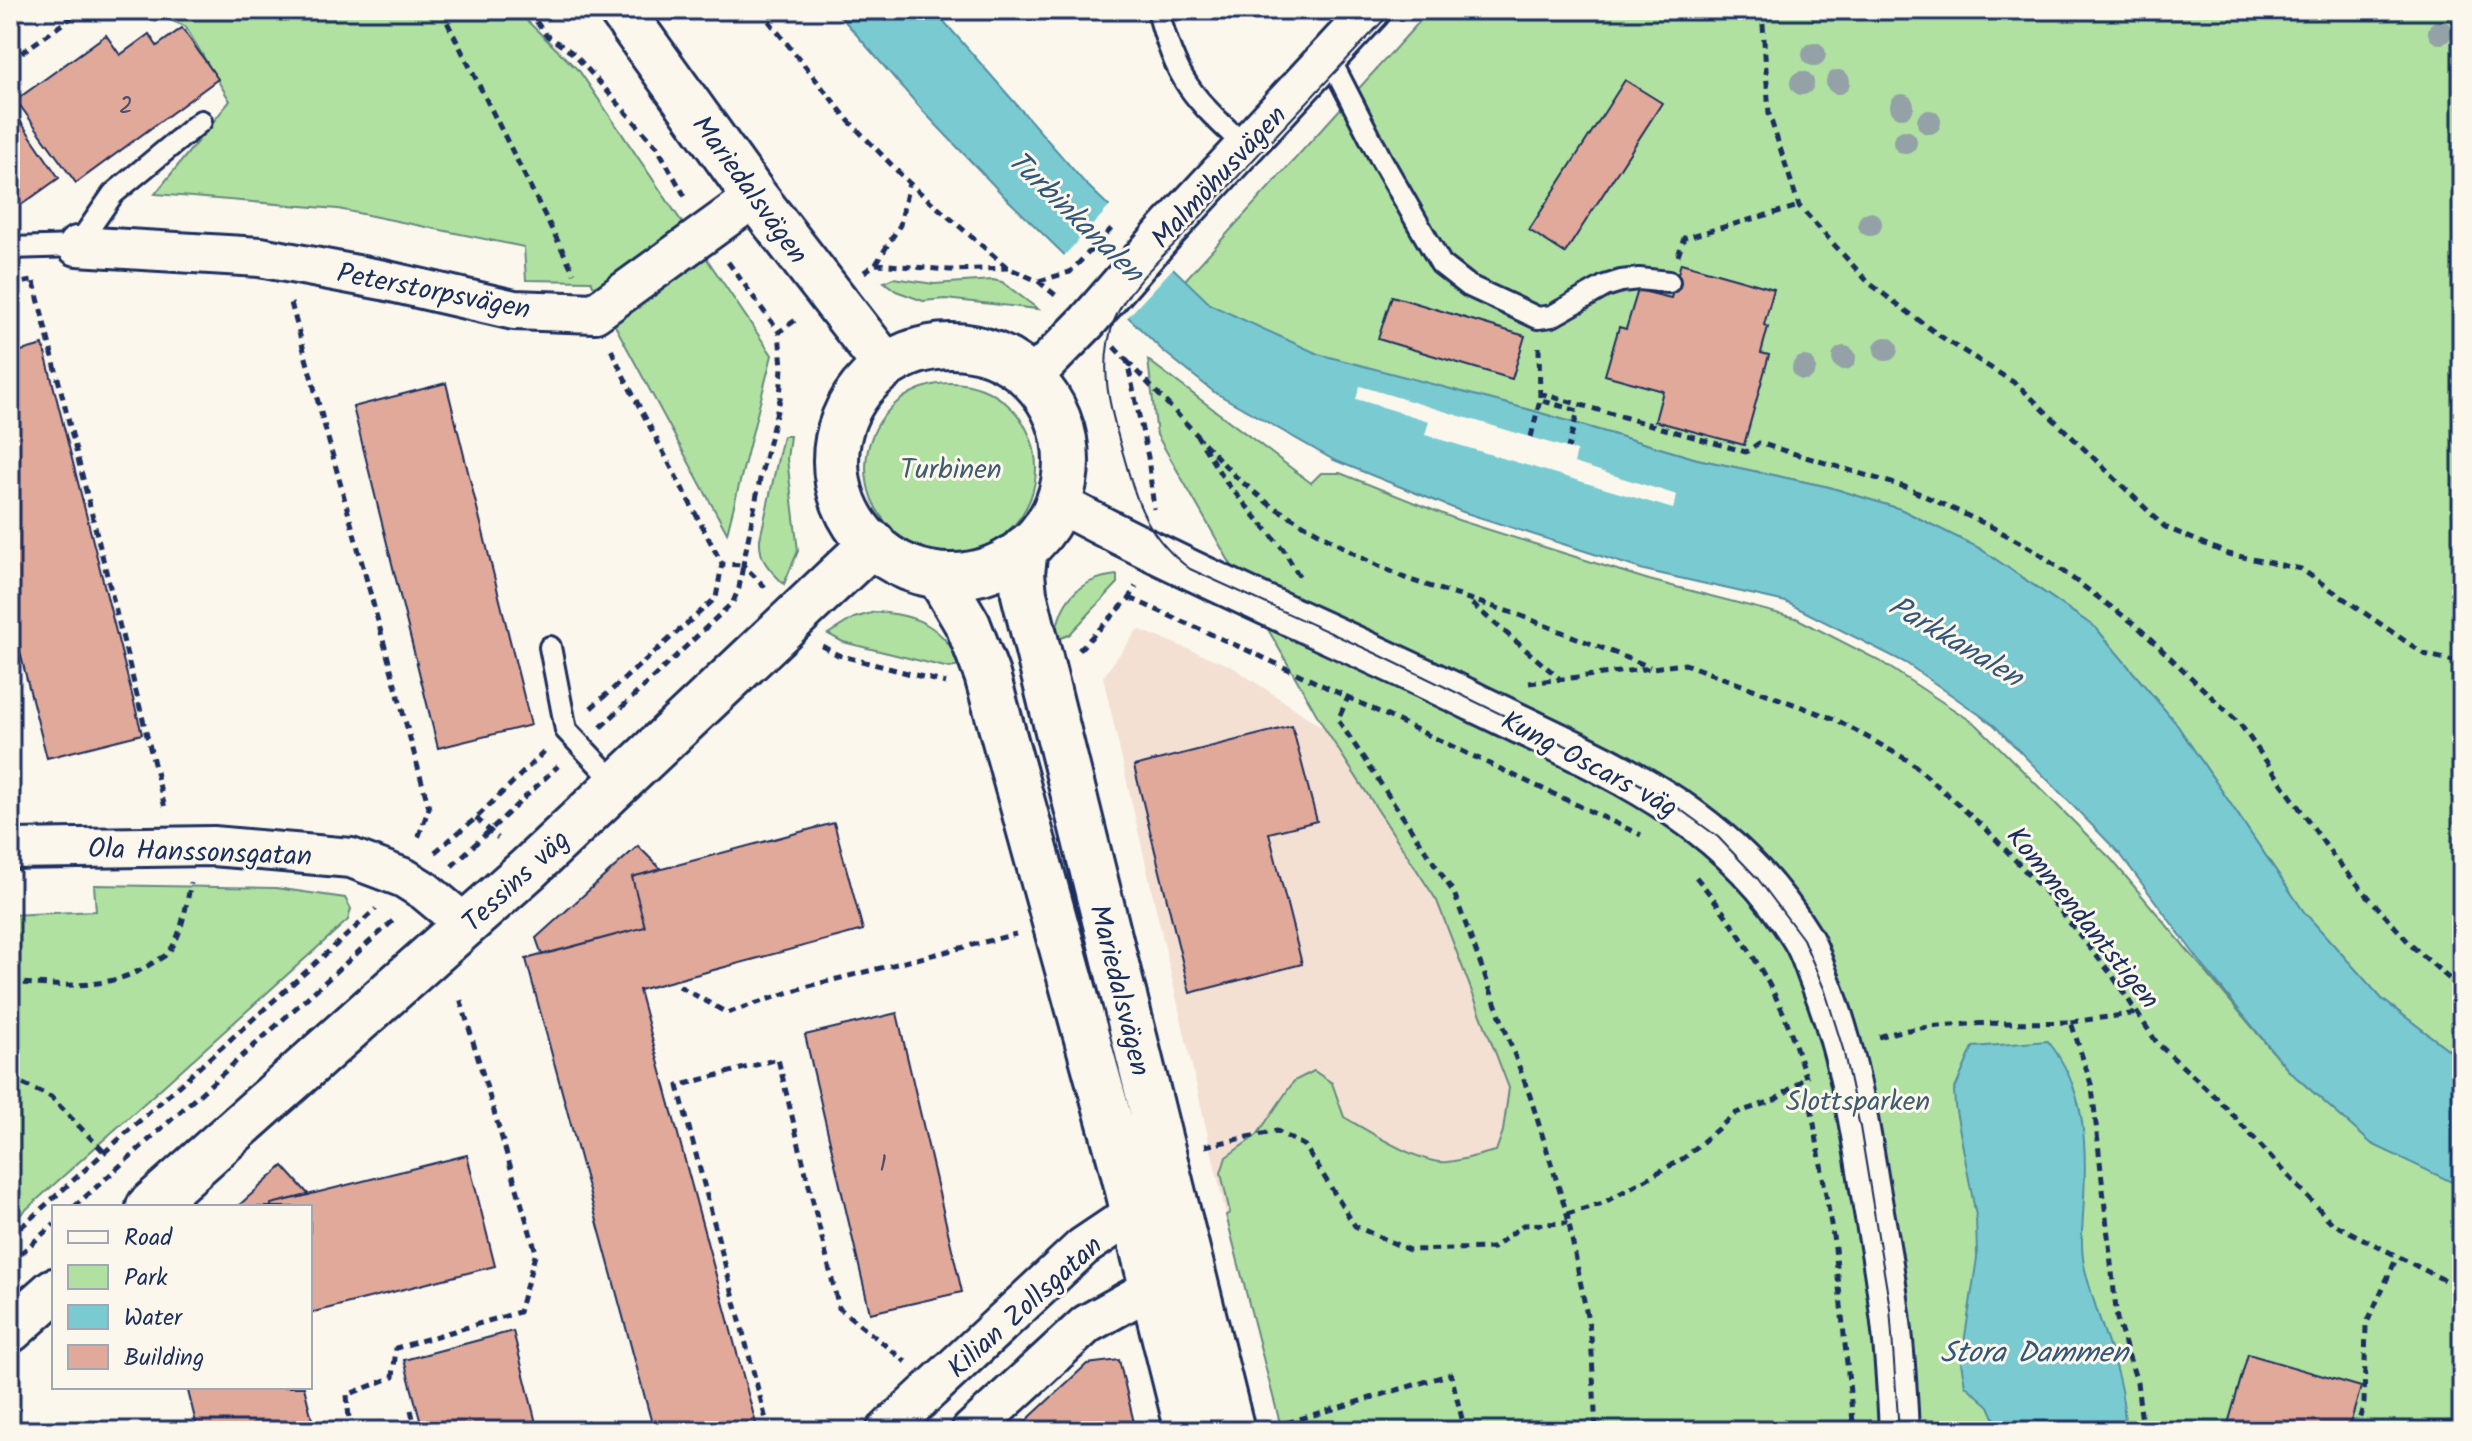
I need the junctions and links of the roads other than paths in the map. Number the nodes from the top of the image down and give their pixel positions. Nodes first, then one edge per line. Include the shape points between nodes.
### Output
1 (621, 10) edge
2 (1371, 10) edge
3 (1160, 11) edge
4 (1326, 58) junction
5 (201, 121) dead end
6 (1245, 146) junction
7 (755, 197) junction
8 (77, 246) junction
9 (10, 248) edge
10 (1669, 282) road end
11 (885, 365) junction
12 (1033, 377) junction
13 (1058, 503) junction
14 (873, 543) junction
15 (1025, 548) junction
16 (941, 579) junction
17 (550, 647) dead end
18 (617, 784) junction
19 (10, 849) edge
20 (466, 925) junction
21 (151, 1205) edge
22 (1154, 1206) junction
23 (1191, 1268) junction
24 (1152, 1286) junction
25 (52, 1293) edge
26 (10, 1330) edge
27 (1252, 1429) edge
28 (886, 1431) edge
29 (971, 1431) edge
30 (1188, 1431) edge
31 (1899, 1431) edge

1 - 7 main road, Mariedalsvägen
2 - 4 street, Malmöhusvägen
3 - 6 lane via 1167,46 1195,99
4 - 6 street, Malmöhusvägen
4 - 10 lane via 1441,264 1469,286 1538,318 1621,281
5 - 8 lane via 113,194
6 - 12 street, Malmöhusvägen
7 - 8 street, Peterstorpsvägen via 595,313 514,310 280,260
7 - 11 main road, Mariedalsvägen
8 - 9 lane
11 - 12 main road via 917,351 978,347
11 - 14 main road via 848,409 834,457 849,516
12 - 13 main road via 1058,415 1064,446
13 - 15 main road via 1050,524
13 - 31 street, Kung Oscars väg via 1662,796 1718,837 1758,879 1803,939 1843,1049 1890,1308
14 - 16 main road via 890,559
14 - 18 main road, Tessins väg
15 - 16 main road via 973,577
15 - 22 main road, Mariedalsvägen via 1024,594 1061,655
16 - 22 main road, Mariedalsvägen via 968,625 987,675
17 - 18 lane via 566,730
18 - 20 main road, Tessins väg
19 - 20 street, Ola Hanssonsgatan via 183,861 274,849 351,858 404,878
20 - 21 main road, Tessins väg
22 - 23 main road, Mariedalsvägen
22 - 24 main road, Mariedalsvägen
22 - 28 street, Kilian Zollsgatan via 1083,1247
23 - 24 street, Kilian Zollsgatan
23 - 27 main road, Mariedalsvägen
24 - 29 street, Kilian Zollsgatan via 1087,1324
24 - 30 main road, Mariedalsvägen
25 - 26 main road

